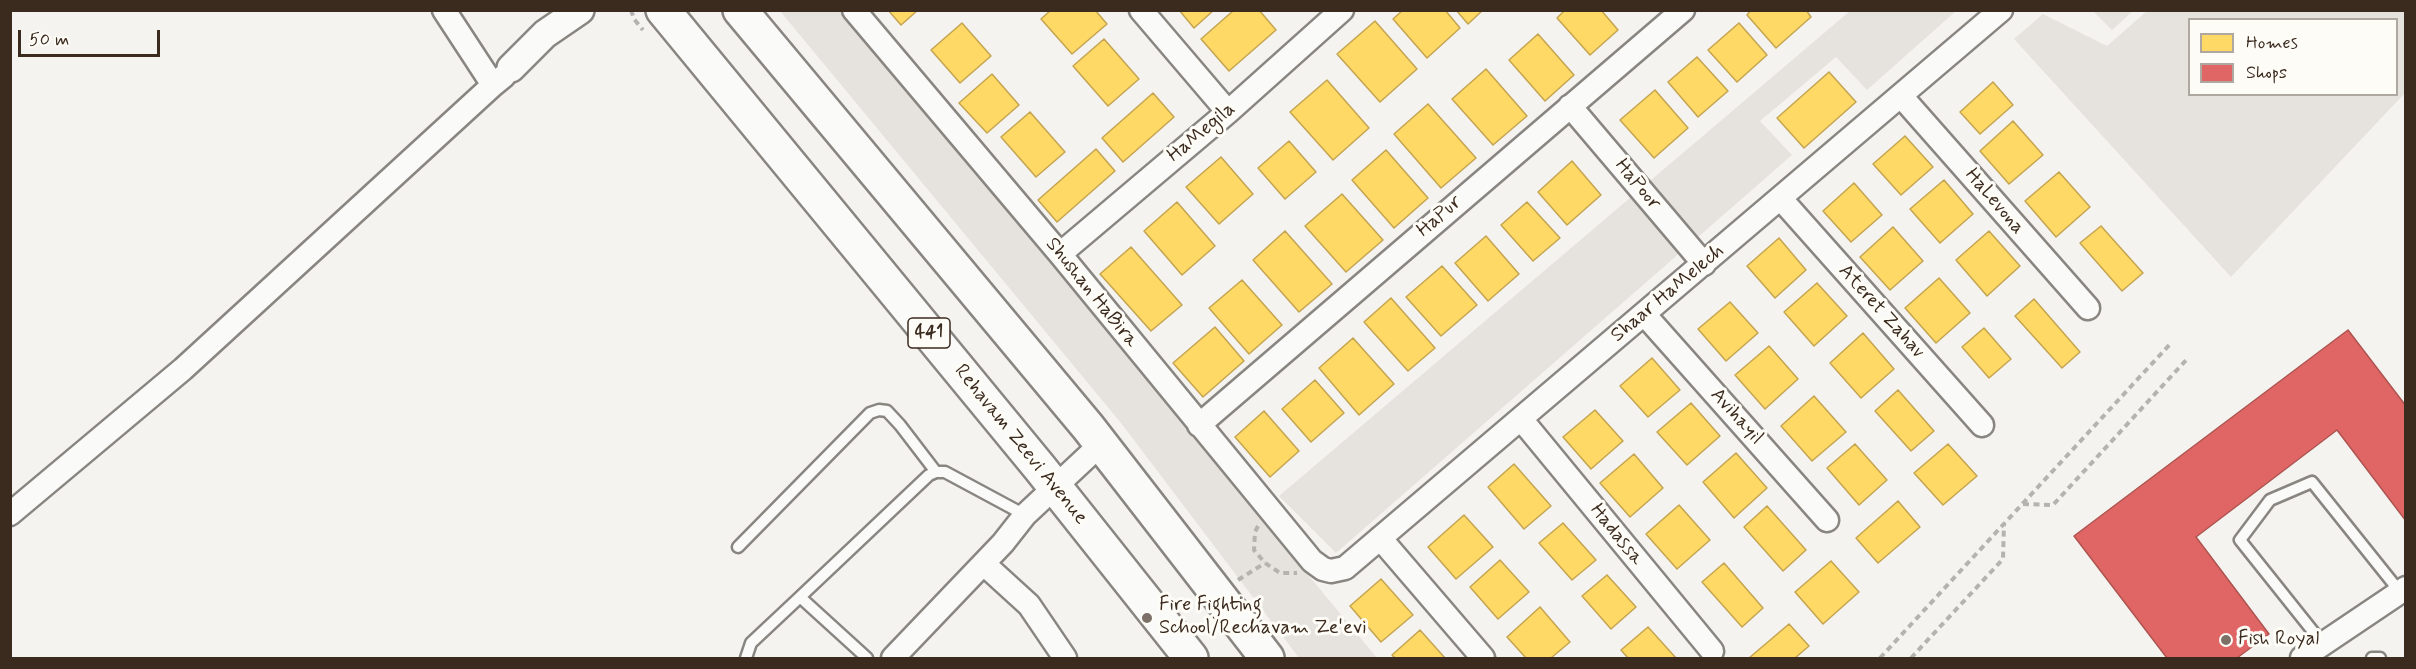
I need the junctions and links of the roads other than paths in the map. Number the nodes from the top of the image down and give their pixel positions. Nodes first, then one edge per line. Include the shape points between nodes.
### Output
1 (444, 10) edge
2 (558, 10) edge
3 (580, 10) edge
4 (663, 10) edge
5 (740, 10) edge
6 (854, 10) edge
7 (1141, 10) edge
8 (1342, 10) edge
9 (1683, 10) edge
10 (2001, 10) edge
11 (544, 34) junction
12 (502, 77) junction
13 (1901, 96) junction
14 (1570, 106) junction
15 (1228, 112) junction
16 (1781, 199) junction
17 (1060, 254) junction
18 (1704, 264) junction
19 (2088, 308) dead end
20 (1644, 314) junction
21 (1521, 419) junction
22 (1982, 424) dead end
23 (1198, 425) junction
24 (1101, 444) junction
25 (936, 472) junction
26 (1055, 487) junction
27 (10, 514) edge
28 (1025, 515) junction
29 (1827, 520) dead end
30 (1380, 538) junction
31 (738, 547) dead end
32 (984, 564) junction
33 (1326, 570) joint
34 (2403, 590) edge
35 (800, 597) junction
36 (2323, 644) junction
37 (1712, 651) dead end
38 (746, 658) edge
39 (867, 658) edge
40 (893, 658) edge
41 (1065, 658) edge
42 (1191, 658) edge
43 (1267, 658) edge
44 (1483, 658) edge
45 (2302, 658) edge
46 (2372, 658) edge
47 (2380, 658) edge

1 - 12 street
2 - 11 street
3 - 11 street
4 - 26 main road, Rehavam Zeevi Avenue / 441
5 - 24 main road
6 - 17 street, Shushan HaBira
7 - 15 street
8 - 15 street, HaMegila
9 - 14 street, HaPur
10 - 13 street, Shaar HaMelech
11 - 12 street
12 - 27 street via 183,369
13 - 16 street, Shaar HaMelech
13 - 19 street, HaLevona
14 - 18 street, HaPoor
14 - 23 street, HaPur
15 - 17 street, HaMegila
16 - 18 street, Shaar HaMelech
16 - 22 street, Ateret Zahav
17 - 23 street, Shushan HaBira
18 - 20 street, Shaar HaMelech
20 - 21 street, Shaar HaMelech
20 - 29 street, Avihayil
21 - 30 street, Shaar HaMelech
21 - 37 street, Hadassa
23 - 33 street, Shushan HaBira via 1312,561
24 - 26 street
24 - 43 main road
25 - 28 lane via 945,472
25 - 31 lane via 887,411 870,413
25 - 35 lane
26 - 28 street
26 - 42 main road, Rehavam Zeevi Avenue / 441
28 - 32 street
30 - 33 street, Shaar HaMelech via 1344,568
30 - 44 street
32 - 40 street
32 - 41 street via 1029,605
34 - 36 street
34 - 36 lane via 2312,482 2270,500 2240,540
35 - 38 lane via 751,643
35 - 39 lane
36 - 45 street
46 - 47 lane

